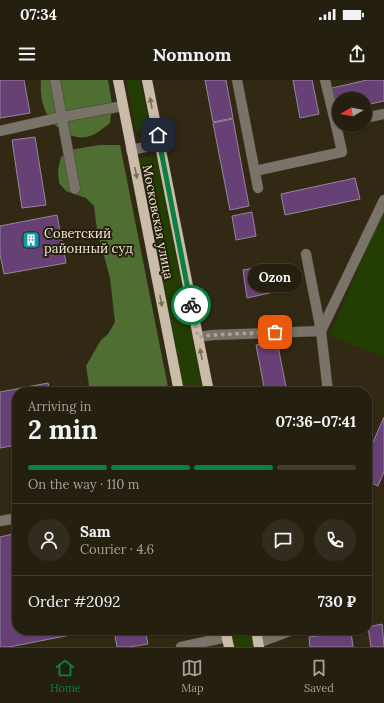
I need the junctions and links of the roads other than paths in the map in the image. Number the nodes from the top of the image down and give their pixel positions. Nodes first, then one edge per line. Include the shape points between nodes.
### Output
1 (55, 80) edge
2 (118, 80) edge
3 (146, 80) edge
4 (237, 80) edge
5 (325, 80) edge
6 (123, 106) junction
7 (332, 106) edge
8 (384, 114) edge
9 (62, 117) junction
10 (372, 117) edge
11 (0, 131) edge
12 (338, 132) edge
13 (160, 144) junction
14 (131, 150) junction
15 (255, 171) junction
16 (258, 188) dead end
17 (75, 189) dead end
18 (384, 200) edge
19 (306, 254) dead end
20 (321, 331) junction
21 (198, 337) junction
22 (178, 387) edge
23 (208, 387) edge
24 (327, 387) edge
25 (12, 519) edge
26 (0, 521) edge
27 (257, 635) edge
28 (281, 635) edge
29 (227, 638) edge
30 (258, 645) edge
31 (181, 647) edge

1 - 9 street
2 - 6 main road, Московская улица
13 -> 3 main road, Московская улица
4 - 15 street
5 - 7 street
6 - 9 street
6 - 14 main road, Московская улица
8 - 10 street
9 - 11 street
9 - 17 street
12 - 15 street via 342,152
13 - 14 street
13 - 21 main road, Московская улица
14 -> 22 main road, Московская улица
15 - 16 street
18 - 20 street
19 - 20 street
20 - 21 street
20 - 24 street
23 -> 21 main road, Московская улица
25 - 26 street
27 - 30 main road
28 - 30 street
29 - 31 street

